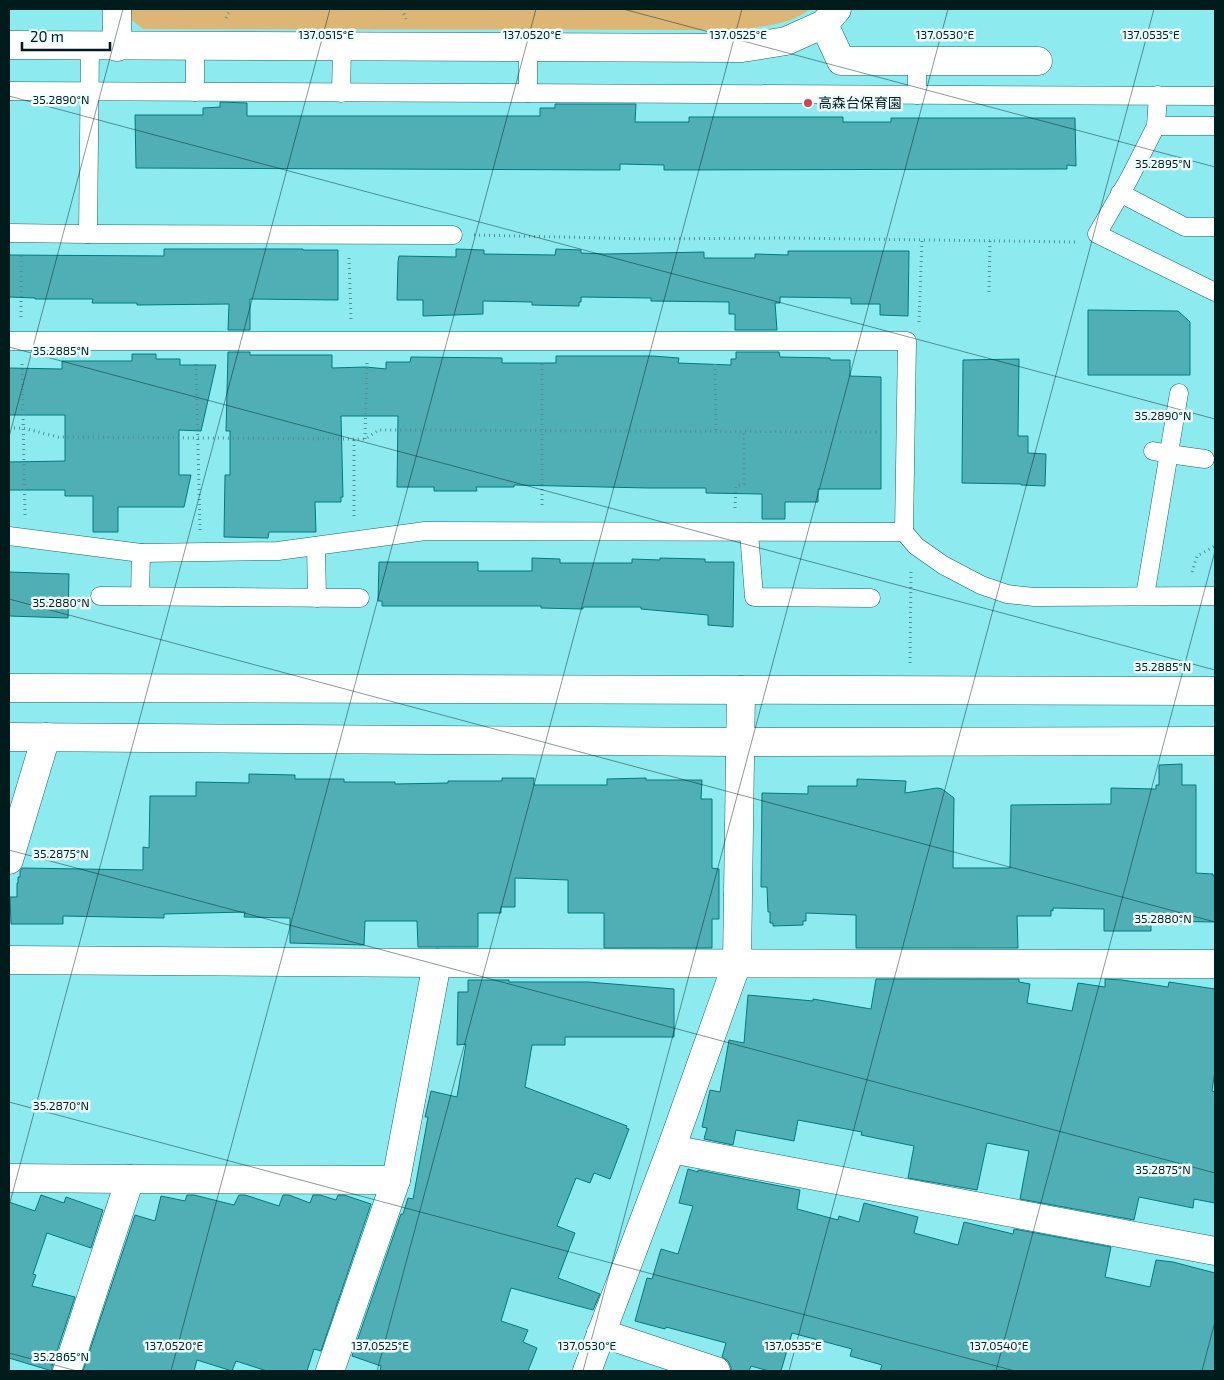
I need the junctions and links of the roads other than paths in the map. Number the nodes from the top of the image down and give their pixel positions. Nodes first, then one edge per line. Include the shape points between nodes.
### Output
1 (117, 9) edge
2 (831, 16) edge
3 (9, 46) edge
4 (90, 46) junction
5 (116, 46) junction
6 (195, 46) junction
7 (342, 47) junction
8 (528, 47) junction
9 (1038, 60) dead end
10 (916, 61) junction
11 (9, 91) edge
12 (89, 92) junction
13 (195, 92) junction
14 (341, 93) junction
15 (528, 93) junction
16 (917, 94) junction
17 (1158, 95) junction
18 (1215, 96) edge
19 (1156, 126) junction
20 (1215, 126) edge
21 (1120, 193) junction
22 (1215, 227) edge
23 (15, 233) edge
24 (88, 234) junction
25 (453, 235) road end
26 (1215, 292) edge
27 (15, 341) edge
28 (1179, 393) dead end
29 (1161, 452) junction
30 (1205, 459) dead end
31 (742, 532) junction
32 (904, 532) junction
33 (17, 537) edge
34 (316, 546) junction
35 (141, 553) junction
36 (100, 596) dead end
37 (140, 596) junction
38 (1145, 596) junction
39 (1215, 596) edge
40 (317, 598) junction
41 (360, 598) dead end
42 (871, 598) dead end
43 (9, 688) edge
44 (741, 690) junction
45 (1215, 691) edge
46 (9, 737) edge
47 (46, 738) junction
48 (1215, 741) edge
49 (740, 742) junction
50 (13, 831) edge
51 (9, 860) edge
52 (9, 960) edge
53 (437, 963) junction
54 (737, 963) junction
55 (1215, 964) edge
56 (671, 1149) junction
57 (9, 1178) edge
58 (130, 1179) junction
59 (396, 1180) junction
60 (1215, 1251) edge
61 (601, 1333) junction
62 (67, 1371) edge
63 (330, 1371) edge
64 (586, 1371) edge
65 (716, 1371) edge

1 - 5 street
2 - 8 street via 786,41 742,48
2 - 10 street via 841,61
3 - 4 street
4 - 5 street
4 - 12 lane
5 - 6 street
6 - 7 street
6 - 13 lane
7 - 8 street
7 - 14 lane
8 - 15 lane
9 - 10 street
10 - 16 lane
11 - 12 lane
12 - 13 lane
12 - 24 lane
13 - 14 lane
14 - 15 lane
15 - 16 lane
16 - 17 lane
17 - 18 lane
17 - 19 lane
19 - 20 lane
19 - 21 lane
21 - 22 lane via 1185,227
21 - 26 lane via 1097,234
23 - 24 lane
24 - 25 lane
27 - 32 lane via 907,341
28 - 29 lane
29 - 30 lane
29 - 38 lane
31 - 32 lane
31 - 34 lane via 425,531
31 - 42 lane via 754,597
32 - 38 lane via 916,546 943,565 981,585 1008,594 1034,597
33 - 35 lane
34 - 35 lane via 278,551
34 - 40 lane
35 - 37 lane
36 - 37 lane
37 - 40 lane
38 - 39 lane
40 - 41 lane
43 - 44 street
44 - 45 street
44 - 49 street
46 - 47 street
47 - 49 street
47 - 50 street
48 - 49 street
49 - 54 street
50 - 51 street
52 - 53 street
53 - 54 street
53 - 59 street
54 - 55 street
54 - 56 street
56 - 60 street
56 - 61 street
57 - 58 street
58 - 59 street
58 - 62 street
59 - 63 street
61 - 64 street
61 - 65 street

